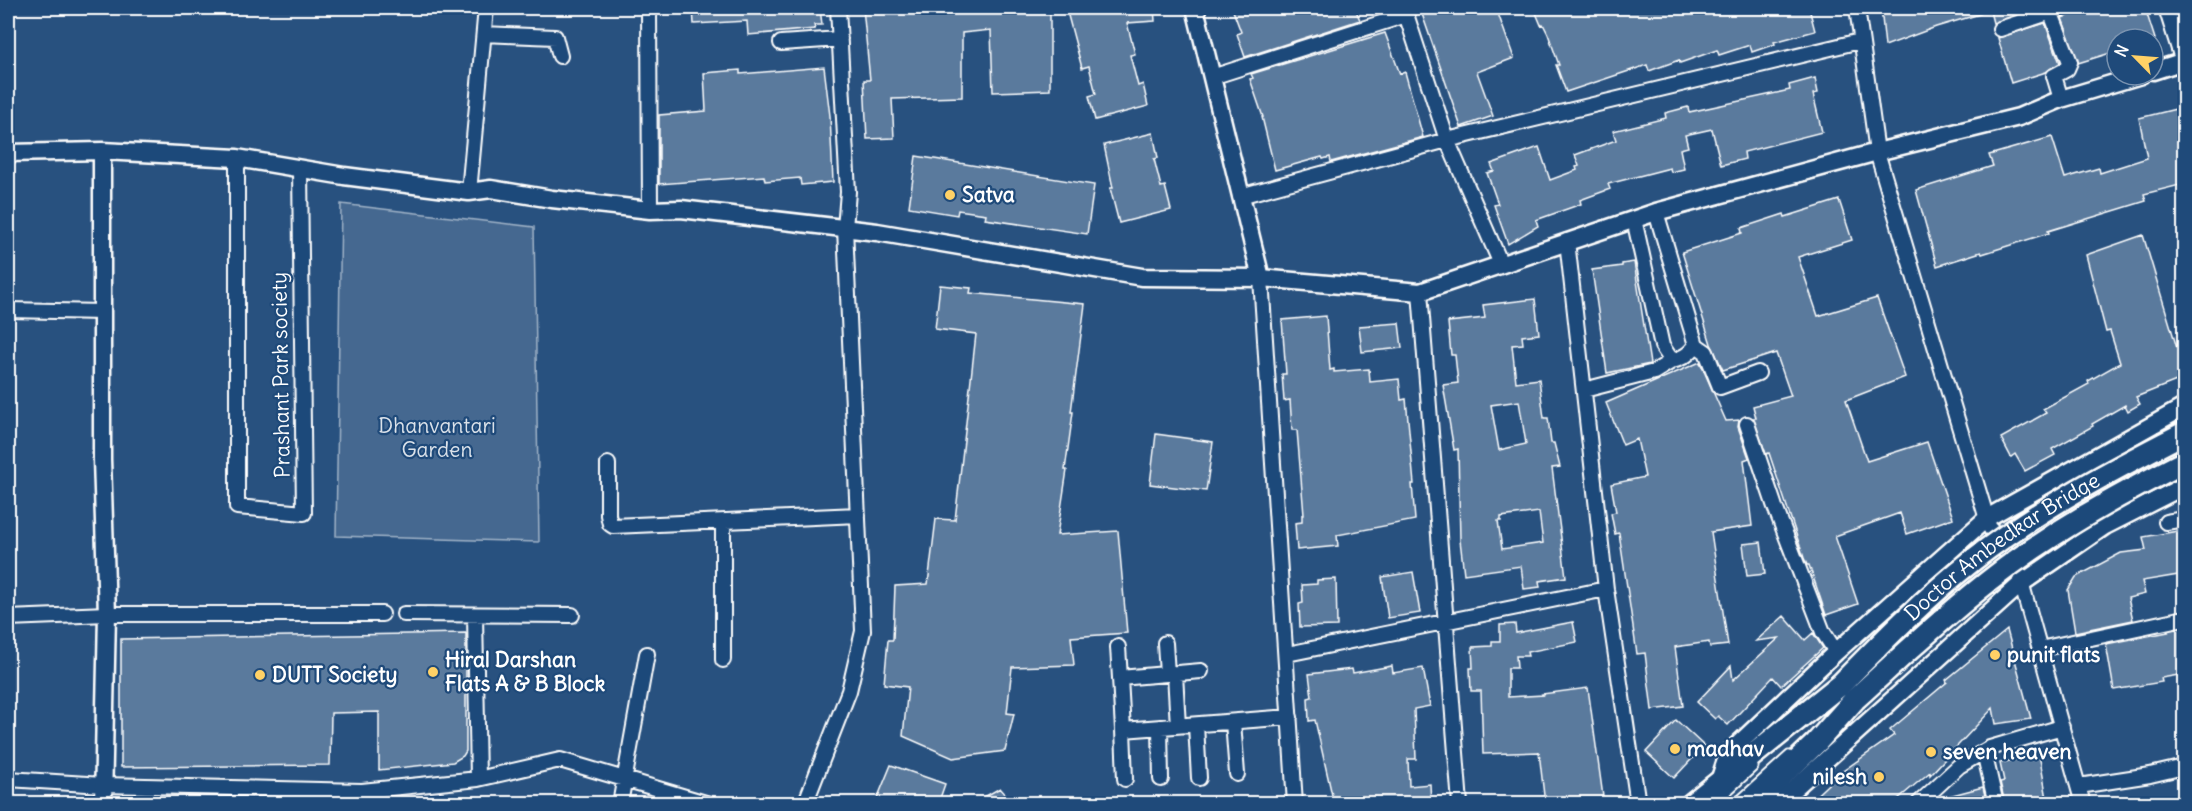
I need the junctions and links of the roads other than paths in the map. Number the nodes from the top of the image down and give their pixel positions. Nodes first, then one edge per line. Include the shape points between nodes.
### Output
1 (486, 8) edge
2 (649, 8) edge
3 (838, 8) edge
4 (1195, 8) edge
5 (1857, 8) edge
6 (2166, 8) edge
7 (2057, 9) edge
8 (1405, 11) edge
9 (2001, 29) dead end
10 (484, 34) junction
11 (840, 39) junction
12 (1860, 41) junction
13 (781, 43) dead end
14 (560, 56) dead end
15 (2184, 62) edge
16 (2165, 68) edge
17 (1212, 77) junction
18 (2105, 86) edge
19 (2061, 99) junction
20 (1448, 140) junction
21 (102, 151) junction
22 (1877, 152) junction
23 (8, 153) edge
24 (237, 158) junction
25 (300, 169) junction
26 (469, 192) junction
27 (1240, 196) junction
28 (650, 210) junction
29 (1656, 212) junction
30 (1634, 219) junction
31 (844, 228) junction
32 (1568, 241) junction
33 (1501, 264) junction
34 (1672, 265) junction
35 (1646, 270) junction
36 (1261, 278) junction
37 (1420, 292) junction
38 (8, 310) edge
39 (102, 312) junction
40 (1696, 345) junction
41 (1672, 361) junction
42 (1758, 373) dead end
43 (1584, 390) junction
44 (2184, 407) edge
45 (1747, 424) dead end
46 (2184, 433) edge
47 (2184, 462) edge
48 (608, 464) dead end
49 (2184, 486) edge
50 (858, 515) junction
51 (1987, 518) junction
52 (2184, 519) edge
53 (723, 522) junction
54 (2166, 522) dead end
55 (2022, 583) junction
56 (1606, 590) junction
57 (107, 614) junction
58 (382, 614) dead end
59 (404, 614) dead end
60 (475, 615) junction
61 (572, 615) dead end
62 (8, 618) edge
63 (2184, 618) edge
64 (1446, 623) junction
65 (1165, 643) dead end
66 (1118, 647) dead end
67 (2040, 649) junction
68 (1836, 652) junction
69 (647, 654) dead end
70 (1287, 654) junction
71 (723, 660) dead end
72 (1202, 671) dead end
73 (1171, 674) junction
74 (1120, 678) junction
75 (1840, 685) junction
76 (1855, 699) junction
77 (1290, 717) junction
78 (1233, 722) junction
79 (1196, 725) junction
80 (1178, 726) junction
81 (1160, 727) junction
82 (2062, 727) junction
83 (1123, 730) junction
84 (1805, 742) dead end
85 (1797, 749) dead end
86 (1772, 750) dead end
87 (1984, 752) junction
88 (1763, 759) dead end
89 (2184, 767) edge
90 (1237, 774) dead end
91 (8, 778) edge
92 (1199, 778) dead end
93 (478, 779) junction
94 (625, 779) junction
95 (1125, 779) dead end
96 (1161, 779) dead end
97 (1719, 781) junction
98 (104, 785) junction
99 (2079, 786) junction
100 (103, 804) edge
101 (620, 804) edge
102 (709, 804) edge
103 (805, 804) edge
104 (1295, 804) edge
105 (1460, 804) edge
106 (1638, 804) edge
107 (1692, 804) edge
108 (1714, 804) edge
109 (1735, 804) edge
110 (1752, 804) edge
111 (1777, 804) edge
112 (1918, 804) edge
113 (1996, 804) edge
114 (2083, 804) edge

1 - 10 street
2 - 28 street
3 - 11 street
4 - 17 street
5 - 12 street
6 - 15 street
7 - 9 street
7 - 19 street via 2070,62 2067,69 2054,76
8 - 17 street
8 - 20 street
10 - 14 street via 555,36
10 - 26 street
11 - 13 street
11 - 31 street via 848,192
12 - 20 street
12 - 22 street
15 - 16 street
17 - 27 street
18 - 19 street
19 - 22 street via 2019,117
20 - 27 street
20 - 33 street
21 - 23 street
21 - 24 street
21 - 39 street
22 - 29 street
22 - 51 street
24 - 25 street
24 - 25 street, Prashant Park society via 237,507 304,513
25 - 26 street
26 - 28 street via 492,189
27 - 36 street
28 - 31 street via 681,209
29 - 30 street
29 - 34 street
30 - 32 street
30 - 35 street
31 - 36 street via 1142,277
31 - 50 street
32 - 33 street
32 - 43 street
33 - 37 street
34 - 35 street
34 - 40 street
35 - 41 street via 1662,346
36 - 37 street
36 - 70 street
37 - 64 street
38 - 39 street
39 - 57 street
40 - 41 street via 1690,354
40 - 42 street via 1706,352 1720,387
41 - 43 street via 1654,372
43 - 56 street
44 - 51 street
45 - 68 street via 1823,632
46 - 75 main road, Doctor Ambedkar Bridge, bridge via 2050,507 1975,559 1920,605
47 - 76 main road, Doctor Ambedkar Bridge, bridge via 2064,528 1990,579
48 - 53 street via 608,515 613,526
49 - 55 street via 2105,526
50 - 53 street
50 - 103 street via 863,631 849,691
51 - 55 street
51 - 68 street
52 - 54 street
53 - 71 street
55 - 67 street
55 - 111 street
56 - 64 street
56 - 106 street
57 - 58 street
57 - 62 street
57 - 98 street
59 - 60 street
60 - 61 street
60 - 93 street
63 - 67 street
64 - 70 street
64 - 105 street
65 - 73 street
66 - 74 street
67 - 82 street
68 - 97 street via 1731,751
69 - 94 street
70 - 77 street
72 - 73 street
73 - 74 street
73 - 80 street
74 - 83 street
75 - 86 lane
75 - 97 main road, Doctor Ambedkar Bridge
76 - 84 lane
76 - 110 main road, Doctor Ambedkar Bridge
77 - 78 street
77 - 104 street
78 - 79 street
78 - 90 street
79 - 80 street
79 - 92 street
80 - 81 street
81 - 83 street
81 - 96 street
82 - 87 street
82 - 99 street
83 - 95 street
85 - 109 lane
87 - 112 street via 1959,766
87 - 113 street
88 - 108 lane
89 - 99 street
91 - 98 street
93 - 94 street via 560,760
93 - 98 street via 362,790
94 - 101 street
94 - 102 street
97 - 107 main road, Doctor Ambedkar Bridge
98 - 100 street
99 - 114 street

